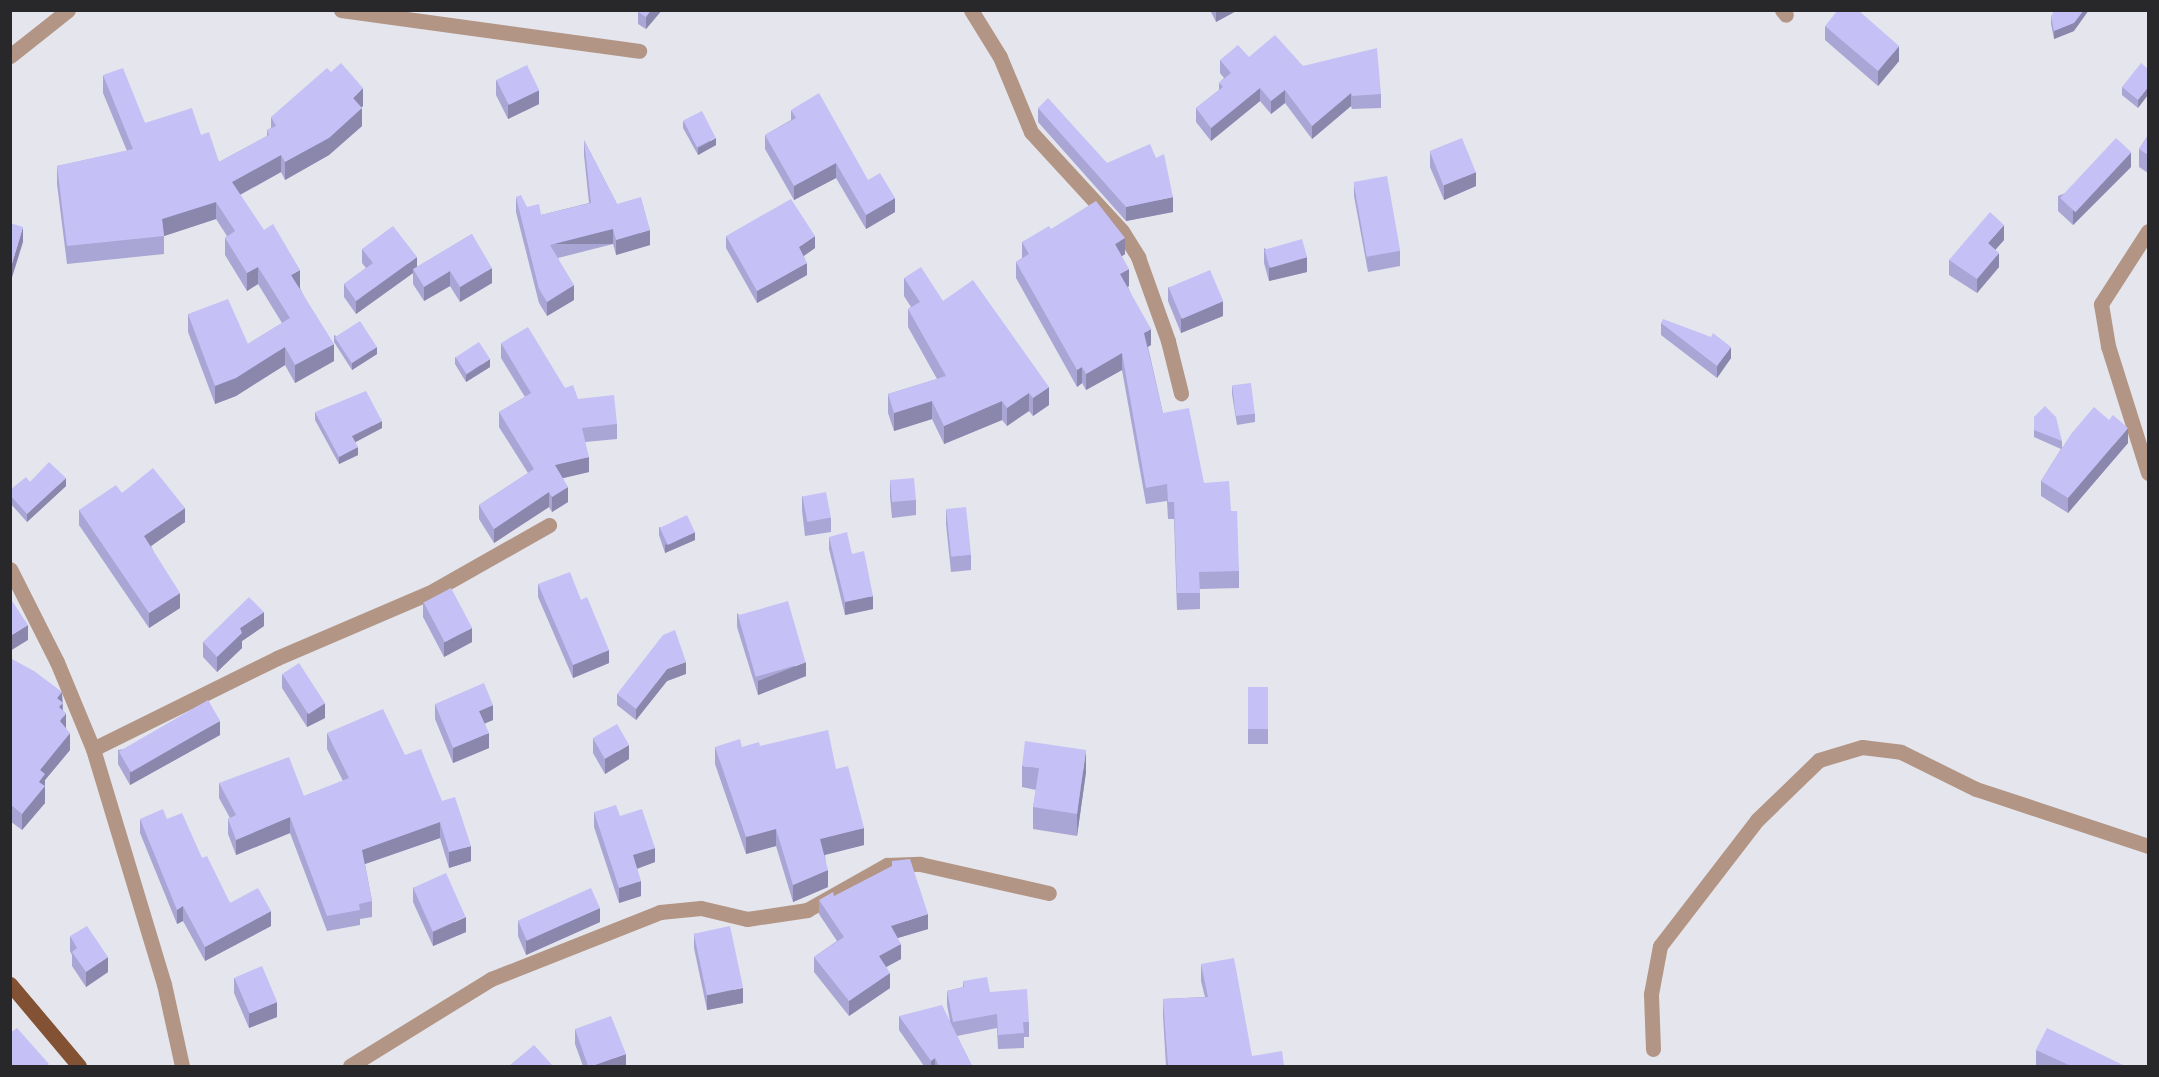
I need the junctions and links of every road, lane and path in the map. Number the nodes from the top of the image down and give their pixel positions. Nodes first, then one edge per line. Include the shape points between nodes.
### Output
1 (68, 10) edge
2 (341, 10) edge
3 (971, 10) edge
4 (639, 51) dead end
5 (10, 56) edge
6 (2148, 231) edge
7 (1181, 393) dead end
8 (2148, 473) edge
9 (549, 525) dead end
10 (10, 569) edge
11 (93, 749) junction
12 (2148, 846) edge
13 (1049, 892) dead end
14 (10, 984) edge
15 (1653, 1049) dead end
16 (79, 1066) edge
17 (182, 1066) edge
18 (350, 1066) edge

1 - 5 street
2 - 4 street
3 - 7 street via 1000,57 1031,132 1122,231 1138,257 1168,341
6 - 8 street via 2101,304 2108,346
9 - 11 street via 429,593 277,658
10 - 11 street via 57,662
11 - 17 street via 164,984
12 - 15 street via 1976,789 1901,753 1862,747 1819,760 1757,820 1660,946 1651,994
13 - 18 street via 920,864 887,865 807,910 747,919 701,908 660,912 491,979
14 - 16 main road

